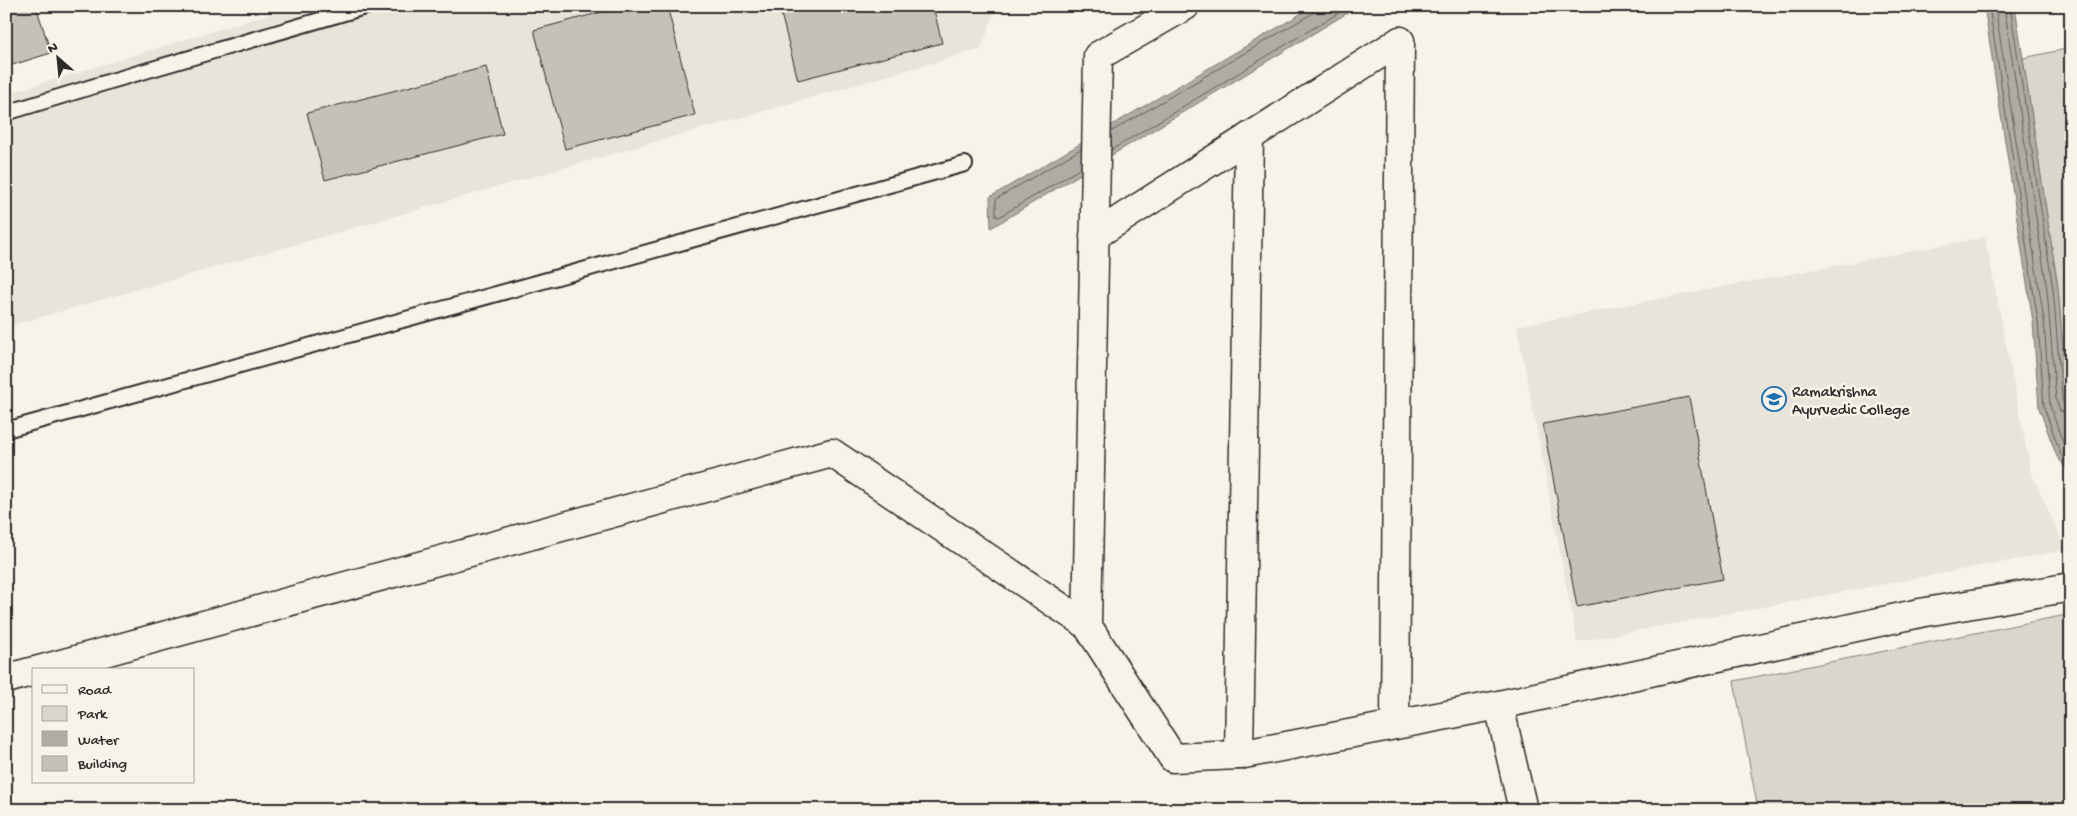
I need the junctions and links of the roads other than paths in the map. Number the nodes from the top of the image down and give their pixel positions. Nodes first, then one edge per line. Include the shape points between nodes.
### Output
1 (368, 6) edge
2 (1185, 6) edge
3 (6, 113) edge
4 (1249, 138) junction
5 (965, 164) dead end
6 (1094, 236) junction
7 (6, 430) edge
8 (2071, 587) edge
9 (1087, 626) junction
10 (46, 668) edge
11 (32, 672) edge
12 (6, 679) edge
13 (1499, 705) junction
14 (1395, 725) junction
15 (1239, 756) junction
16 (1523, 810) edge

1 - 3 lane
2 - 6 street via 1098,56
4 - 6 street
4 - 14 street via 1400,41
4 - 15 street
5 - 7 lane
6 - 9 street
8 - 13 street via 1920,613
9 - 10 street via 832,454
9 - 15 street via 1173,758
11 - 12 street
13 - 14 street
13 - 16 street
14 - 15 street

